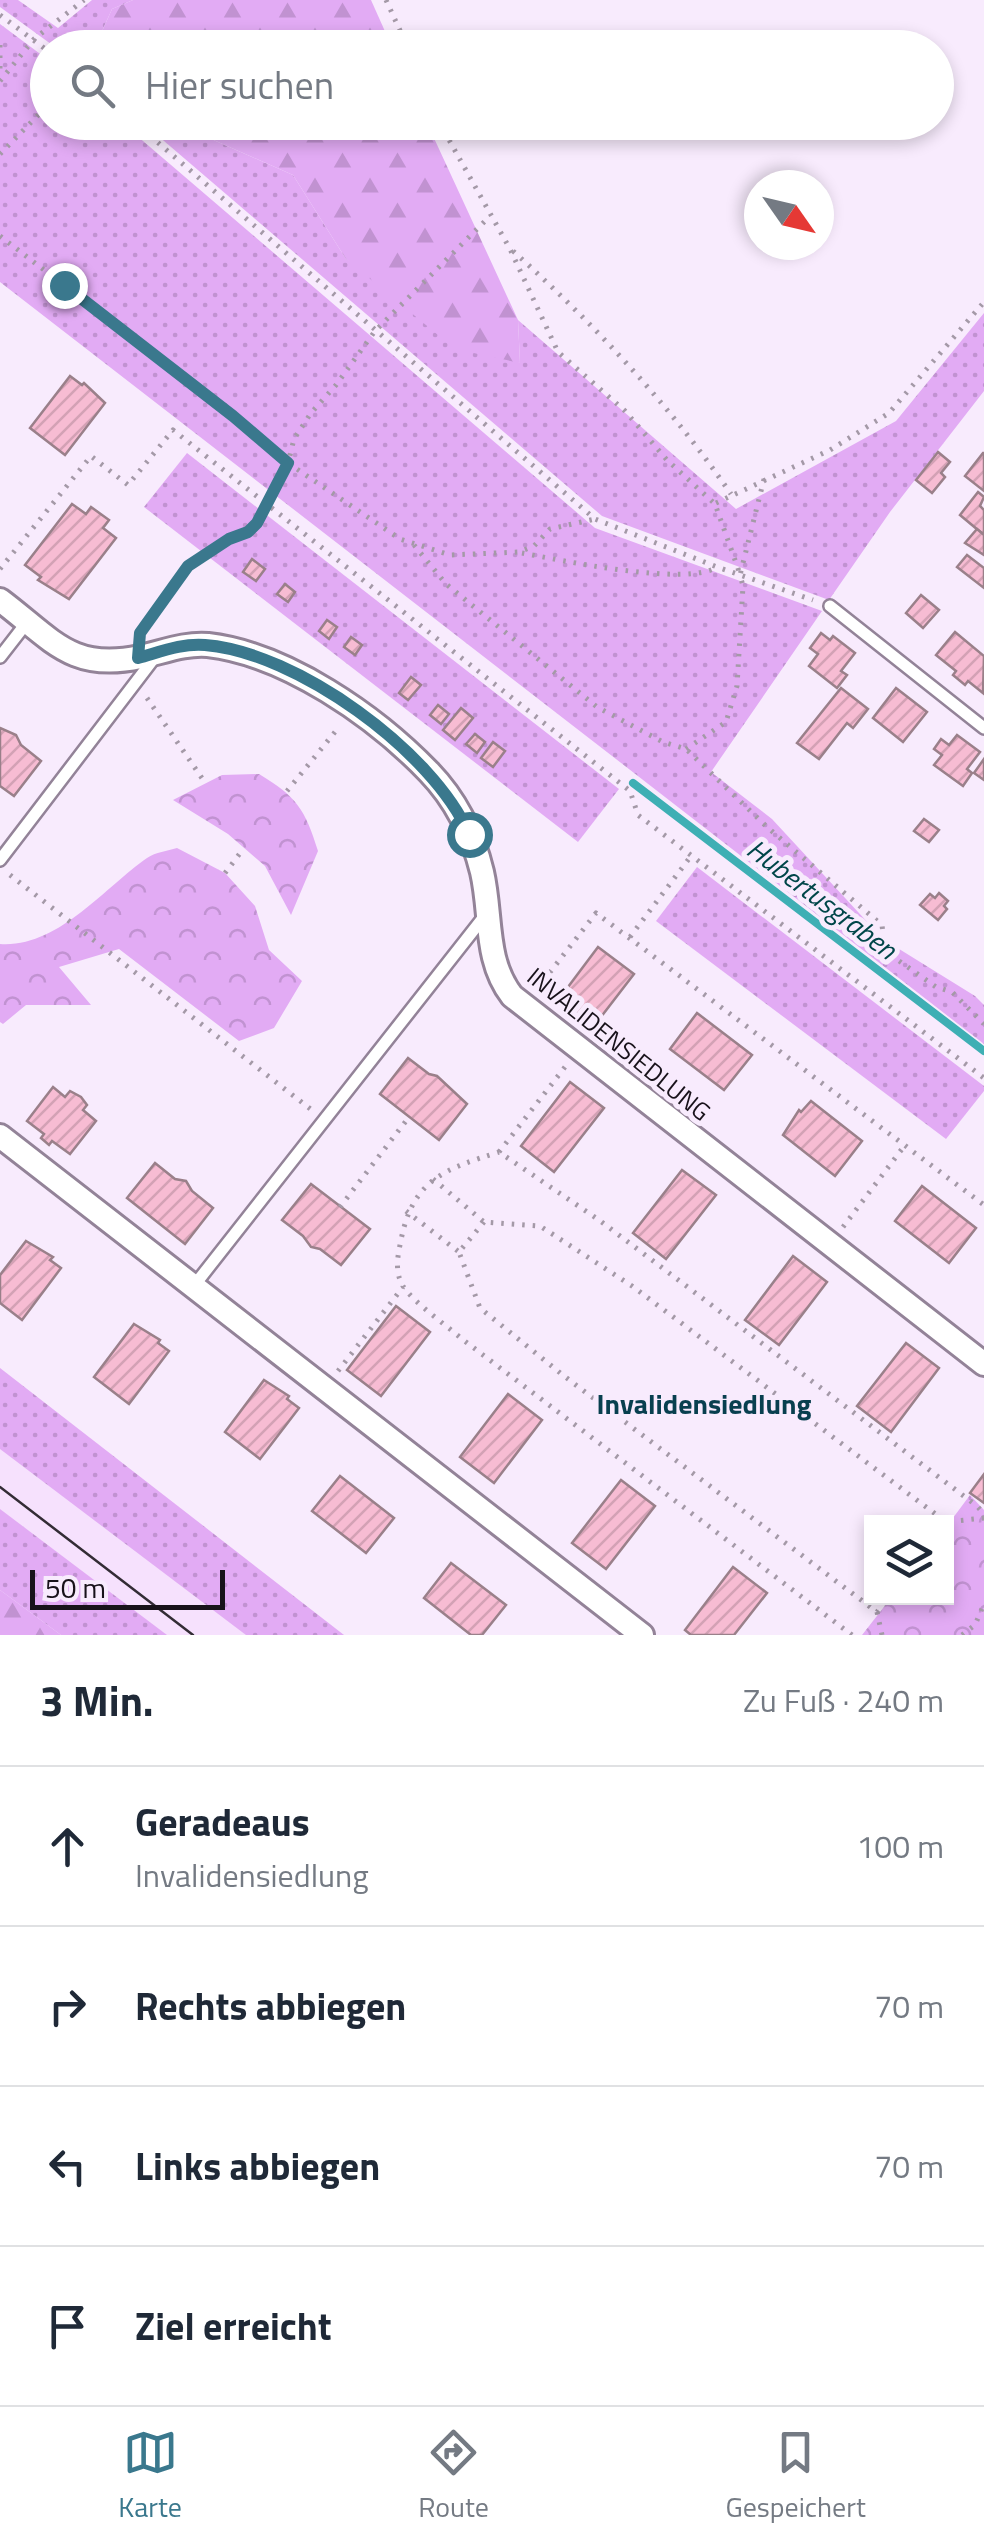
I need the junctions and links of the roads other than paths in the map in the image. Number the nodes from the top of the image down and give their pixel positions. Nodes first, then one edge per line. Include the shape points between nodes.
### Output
1 (0, 600) edge
2 (830, 606) road end
3 (28, 621) junction
4 (148, 655) junction
5 (0, 657) edge
6 (984, 728) edge
7 (0, 863) edge
8 (487, 912) junction
9 (0, 1136) edge
10 (192, 1287) junction
11 (984, 1364) edge
12 (642, 1635) edge

1 - 3 street, INVALIDENSIEDLUNG
2 - 6 lane
3 - 4 street, INVALIDENSIEDLUNG via 83,658 114,663
3 - 5 lane
4 - 7 lane via 137,684
4 - 8 street, INVALIDENSIEDLUNG via 209,645 270,661 353,710 429,772 458,807 482,872
8 - 10 lane
8 - 11 street, INVALIDENSIEDLUNG via 500,980 523,1007
9 - 10 street
10 - 12 street

